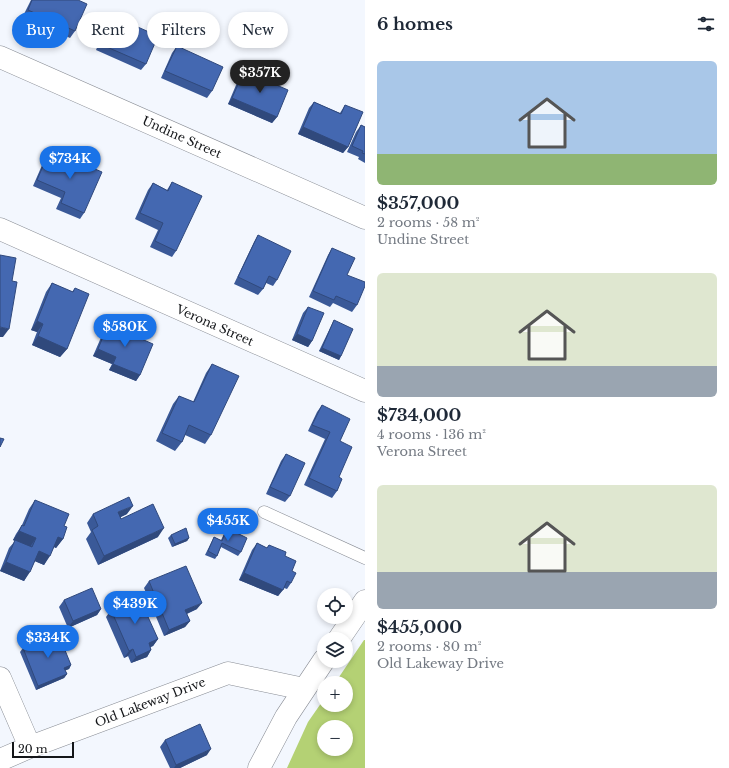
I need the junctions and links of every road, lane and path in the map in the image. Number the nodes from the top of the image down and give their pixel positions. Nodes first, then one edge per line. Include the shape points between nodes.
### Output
1 (0, 57) edge
2 (365, 218) edge
3 (0, 229) edge
4 (365, 391) edge
5 (264, 512) dead end
6 (365, 558) edge
7 (365, 601) edge
8 (344, 632) edge
9 (318, 668) edge
10 (0, 678) edge
11 (304, 688) junction
12 (30, 747) junction
13 (0, 760) edge
14 (259, 768) edge

1 - 2 street, Undine Street
3 - 4 street, Verona Street
5 - 6 lane
7 - 8 street
9 - 11 street
10 - 12 street
11 - 12 street, Old Lakeway Drive via 228,673
11 - 14 street
12 - 13 street, Old Lakeway Drive

